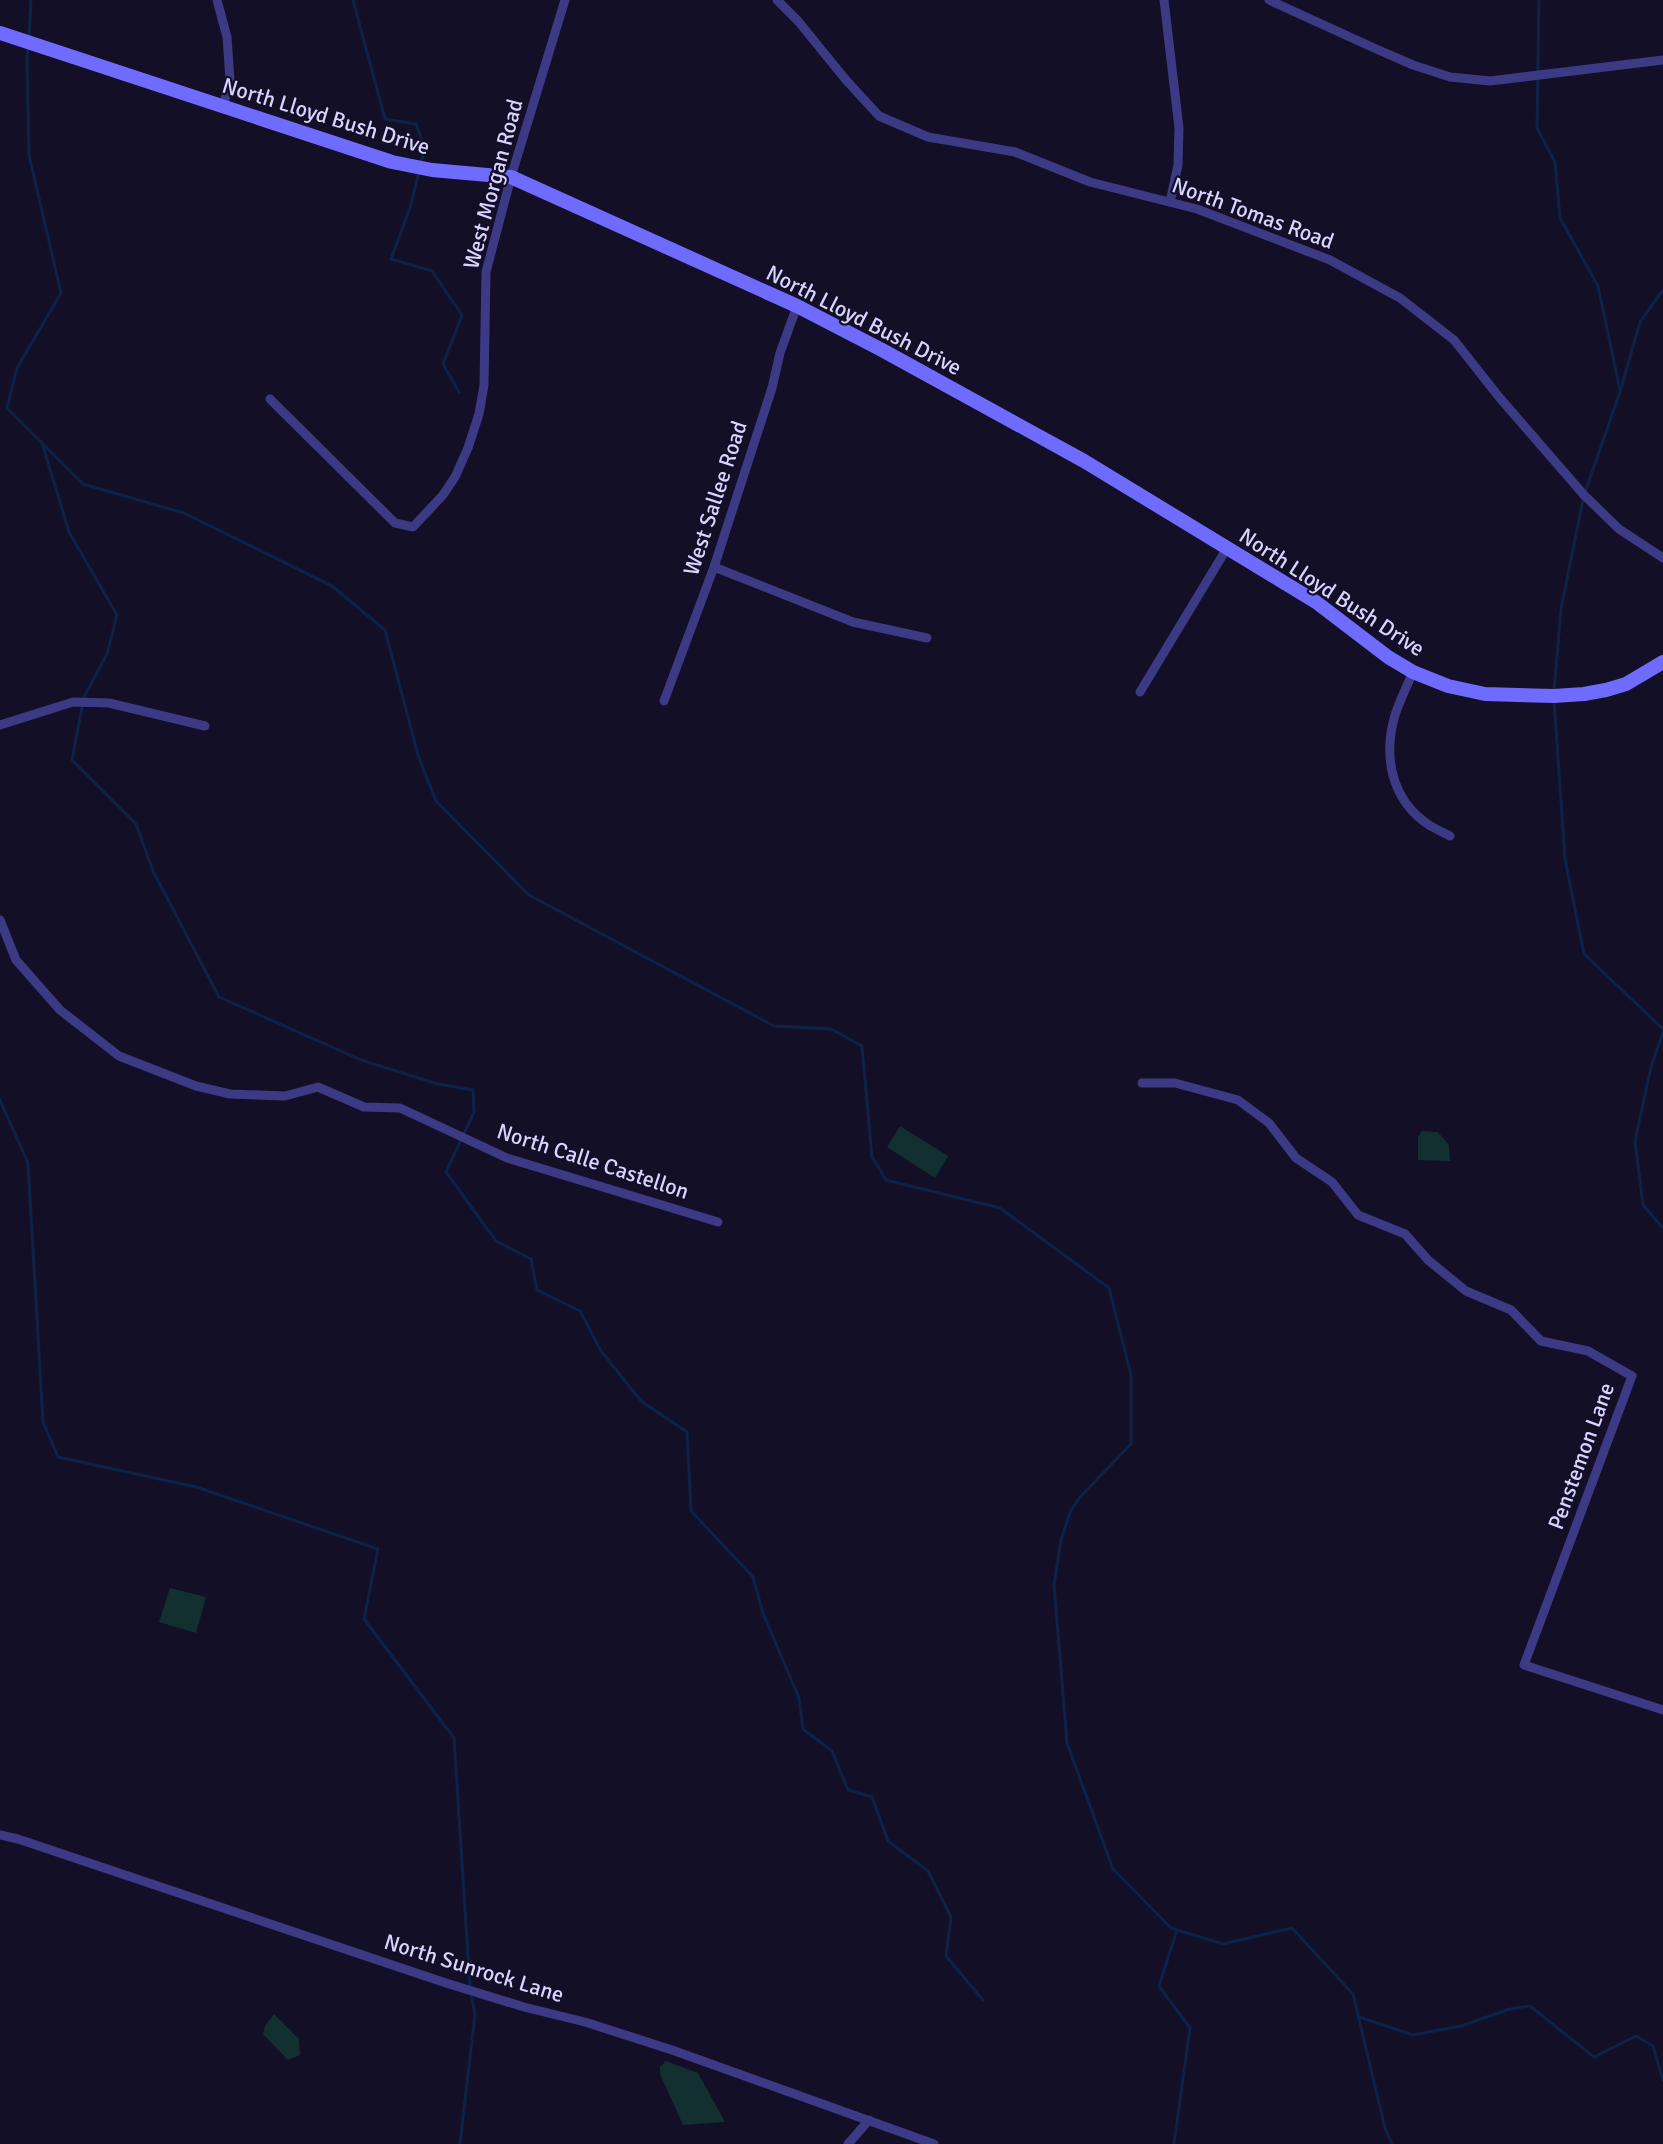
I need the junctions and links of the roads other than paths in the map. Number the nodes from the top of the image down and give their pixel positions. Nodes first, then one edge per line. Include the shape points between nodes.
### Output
1 (217, 0) edge
2 (565, 0) edge
3 (777, 0) edge
4 (1164, 0) edge
5 (1269, 0) edge
6 (0, 33) edge
7 (1663, 60) edge
8 (223, 107) junction
9 (512, 177) junction
10 (1170, 202) junction
11 (797, 306) junction
12 (270, 399) dead end
13 (1227, 548) junction
14 (1663, 558) edge
15 (714, 567) junction
16 (927, 638) dead end
17 (1663, 662) edge
18 (1413, 672) junction
19 (1140, 692) dead end
20 (664, 701) dead end
21 (0, 725) edge
22 (205, 726) dead end
23 (1450, 836) dead end
24 (0, 920) edge
25 (1142, 1083) dead end
26 (718, 1222) dead end
27 (1663, 1710) edge
28 (0, 1835) edge
29 (869, 2120) junction
30 (848, 2144) edge
31 (934, 2144) edge

1 - 8 street via 227,37 230,80
2 - 9 street, West Morgan Road
3 - 10 street, North Tomas Road via 879,116 928,137 1015,152 1090,182
4 - 10 street via 1179,128 1178,165
5 - 7 street via 1393,57 1450,77 1490,81
6 - 8 street, North Lloyd Bush Drive
8 - 9 street, North Lloyd Bush Drive via 392,162
9 - 11 street, North Lloyd Bush Drive
9 - 12 street, West Morgan Road via 486,272 484,385 479,414 455,477 422,519 413,527 395,523
10 - 14 street, North Tomas Road via 1329,260 1400,298 1454,340 1584,495 1619,529
11 - 13 street, North Lloyd Bush Drive via 1084,461
11 - 15 street, West Sallee Road
13 - 18 street, North Lloyd Bush Drive via 1316,602
13 - 19 street
15 - 16 street via 853,622
15 - 20 street, West Sallee Road
17 - 18 street, North Lloyd Bush Drive via 1626,684 1554,696 1485,694 1448,686
18 - 23 street via 1395,714 1389,747 1391,774 1401,796 1417,814
21 - 22 street via 73,702 100,702
24 - 26 street, North Calle Castellon via 16,960 60,1010 119,1056 196,1086 230,1094 285,1096 318,1087 363,1107 400,1108 507,1158
25 - 27 street, Penstemon Lane via 1175,1083 1238,1100 1269,1123 1296,1158 1332,1182 1358,1215 1405,1234 1428,1260 1466,1291 1511,1310 1541,1341 1588,1351 1632,1376 1524,1665
28 - 29 street, North Sunrock Lane via 446,1983 585,2022
29 - 30 street
29 - 31 street, North Sunrock Lane

